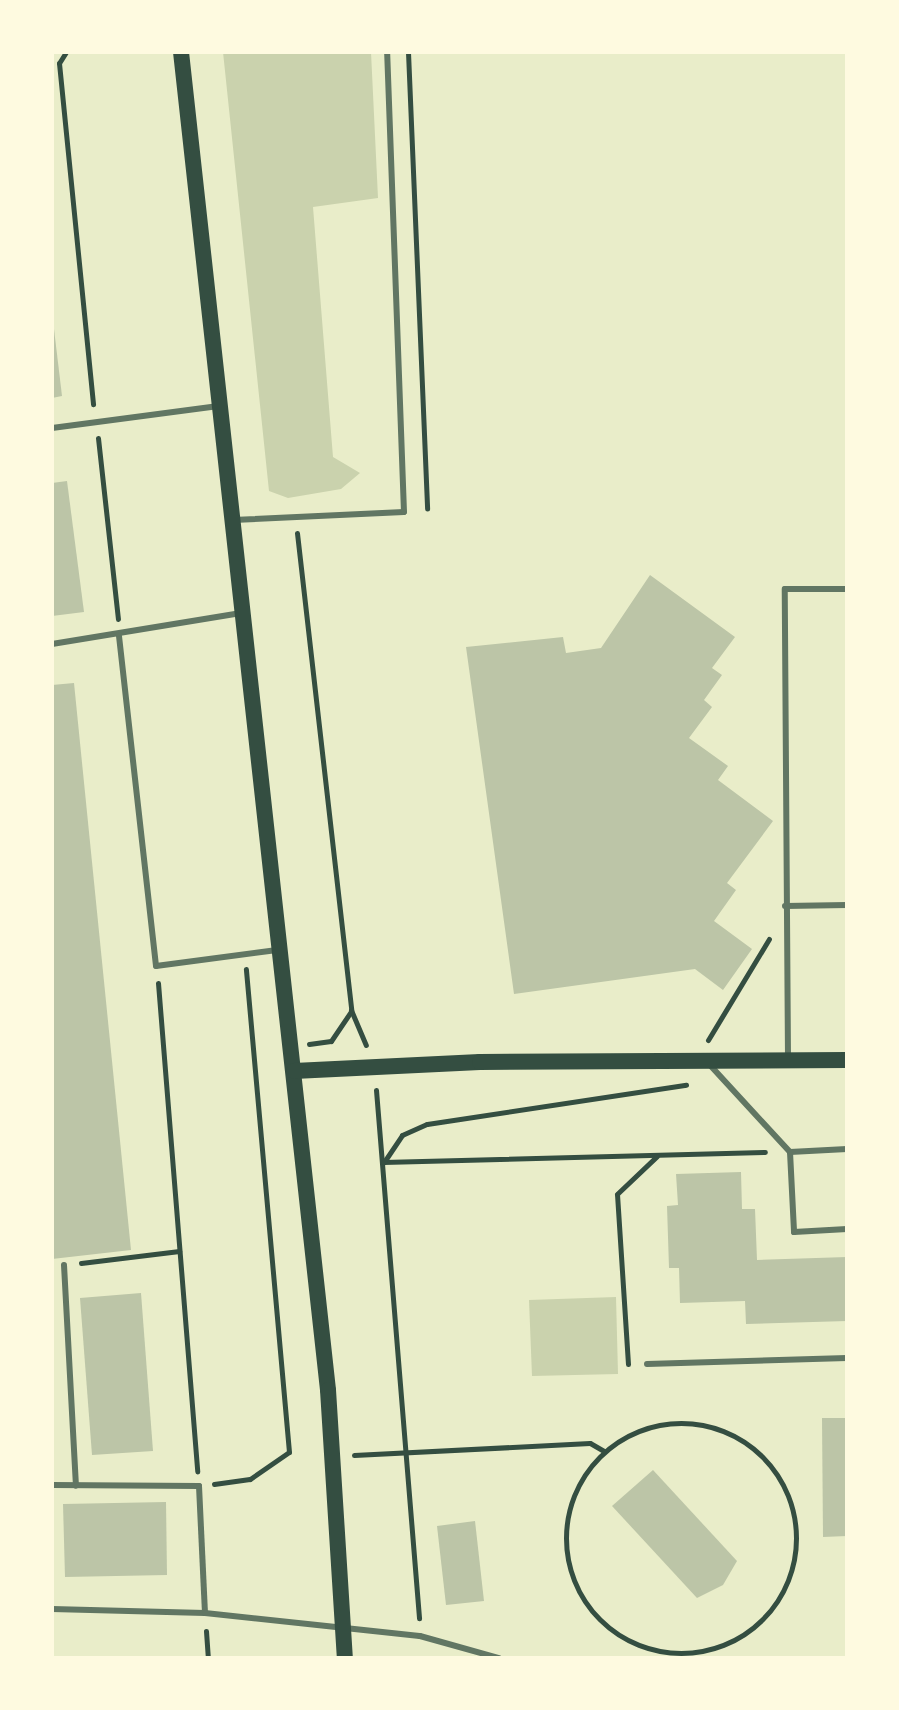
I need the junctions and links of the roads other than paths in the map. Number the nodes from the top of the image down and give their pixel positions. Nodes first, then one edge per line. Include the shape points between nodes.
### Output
1 (181, 52) edge
2 (387, 52) edge
3 (219, 406) junction
4 (52, 428) edge
5 (233, 520) junction
6 (847, 589) edge
7 (243, 613) junction
8 (119, 636) junction
9 (52, 644) edge
10 (847, 905) edge
11 (785, 906) junction
12 (281, 949) junction
13 (847, 1060) edge
14 (789, 1061) junction
15 (707, 1062) junction
16 (294, 1071) junction
17 (847, 1149) edge
18 (790, 1152) junction
19 (847, 1229) edge
20 (64, 1265) road end
21 (847, 1358) edge
22 (647, 1364) road end
23 (52, 1485) edge
24 (76, 1486) junction
25 (52, 1609) edge
26 (205, 1613) junction
27 (345, 1628) junction
28 (345, 1658) edge
29 (499, 1658) edge

1 - 3 main road
2 - 5 lane via 404,512
3 - 4 lane
3 - 5 main road
5 - 7 main road
6 - 11 lane via 785,589
7 - 8 lane
7 - 12 main road
8 - 9 lane
8 - 12 lane via 156,966
10 - 11 lane
11 - 14 lane
12 - 16 main road
13 - 14 main road
14 - 15 main road
15 - 16 main road via 480,1062
15 - 18 lane
16 - 27 main road
17 - 18 lane
18 - 19 lane via 794,1232
20 - 24 lane
21 - 22 lane
23 - 24 lane
24 - 26 lane via 199,1486
25 - 26 lane
26 - 27 lane
27 - 28 main road
27 - 29 lane via 420,1636

